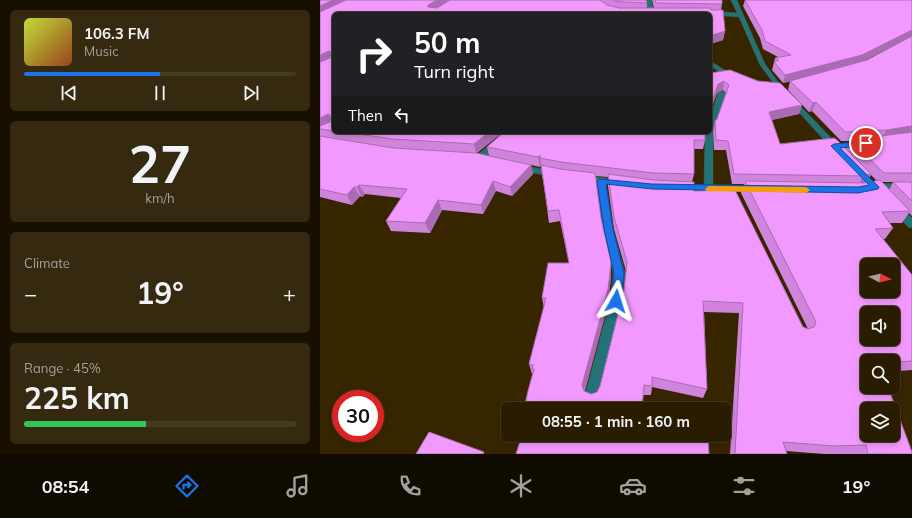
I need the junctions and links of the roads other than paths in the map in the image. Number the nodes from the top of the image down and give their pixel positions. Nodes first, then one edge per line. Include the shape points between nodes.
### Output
1 (648, 0) edge
2 (737, 3) edge
3 (651, 12) edge
4 (712, 13) edge
5 (740, 15) junction
6 (712, 65) edge
7 (739, 81) edge
8 (784, 87) junction
9 (770, 89) edge
10 (722, 93) edge
11 (712, 122) edge
12 (507, 134) edge
13 (709, 134) edge
14 (844, 156) edge
15 (493, 162) edge
16 (508, 165) edge
17 (562, 176) edge
18 (578, 178) edge
19 (601, 181) junction
20 (631, 184) edge
21 (872, 184) junction
22 (912, 186) edge
23 (668, 187) edge
24 (708, 189) junction
25 (733, 189) junction
26 (764, 189) edge
27 (864, 189) edge
28 (737, 200) edge
29 (912, 224) edge
30 (592, 395) edge

1 - 3 street
2 - 5 street
4 - 5 street
5 - 8 street via 762,64
6 - 7 street
8 - 9 street
8 - 14 street via 838,146
10 - 11 street
12 - 15 street via 476,158
13 - 24 street
16 - 17 street
18 - 19 street
19 - 20 street
19 - 30 street via 608,229 619,273 616,301
21 - 22 street
21 - 27 street
21 - 29 street
23 - 24 street
24 - 25 street
25 - 26 street
25 - 28 street

